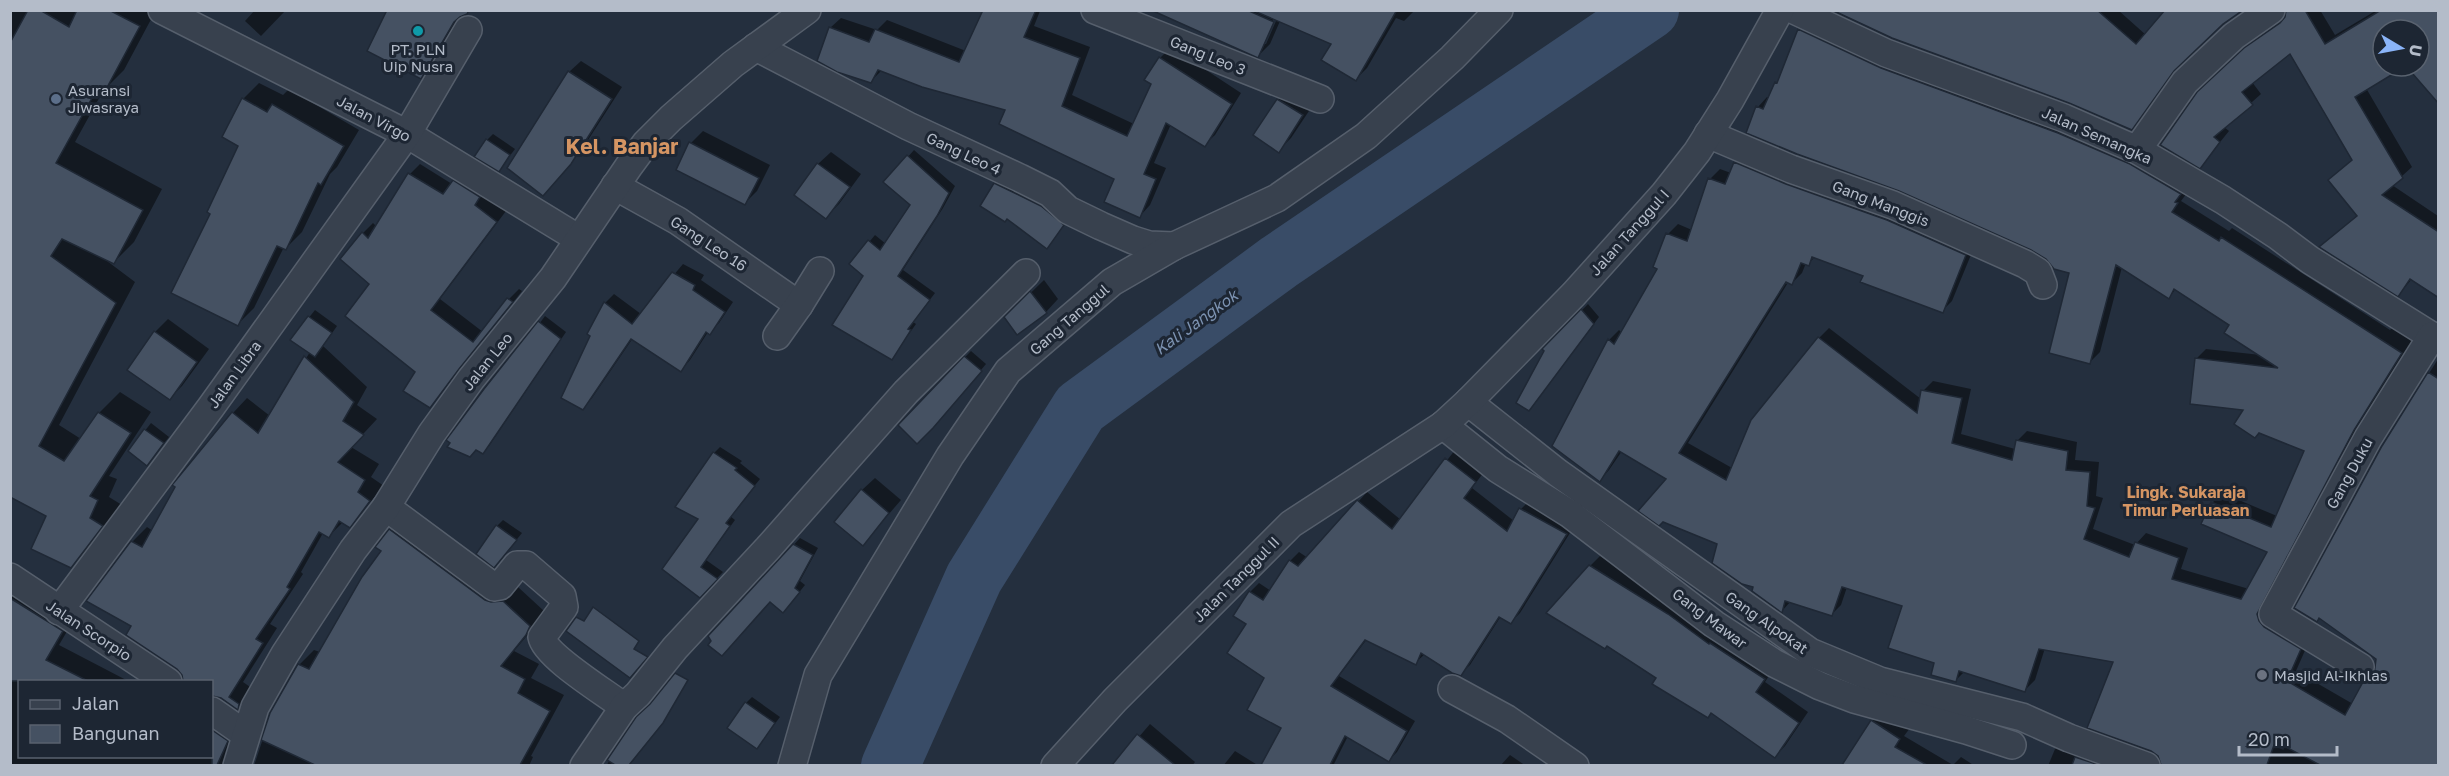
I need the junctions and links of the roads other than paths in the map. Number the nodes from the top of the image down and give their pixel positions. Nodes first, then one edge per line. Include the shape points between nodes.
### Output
1 (162, 10) edge
2 (807, 10) edge
3 (1095, 10) edge
4 (1499, 10) edge
5 (1780, 10) edge
6 (1794, 10) edge
7 (2271, 10) edge
8 (468, 30) dead end
9 (756, 47) junction
10 (1320, 99) dead end
11 (407, 134) junction
12 (1708, 134) junction
13 (2138, 150) junction
14 (615, 186) junction
15 (579, 239) junction
16 (1174, 246) junction
17 (820, 271) dead end
18 (1026, 273) dead end
19 (2043, 285) dead end
20 (799, 305) junction
21 (777, 336) dead end
22 (2435, 338) edge
23 (1455, 413) junction
24 (386, 507) junction
25 (10, 577) edge
26 (59, 612) junction
27 (2360, 667) dead end
28 (166, 680) edge
29 (1452, 689) dead end
30 (624, 707) junction
31 (213, 712) edge
32 (2019, 738) edge
33 (246, 755) edge
34 (1066, 762) edge
35 (584, 765) edge
36 (792, 765) edge
37 (1575, 765) edge
38 (2146, 765) edge

1 - 11 street, Jalan Virgo
2 - 9 street, Jalan Leo
3 - 10 street, Gang Leo 3
4 - 16 street, Gang Tanggul via 1366,136 1277,198
5 - 12 street, Jalan Tanggul I
6 - 13 street, Jalan Semangka via 1886,53 2064,118
7 - 13 street via 2234,36 2185,82
8 - 11 street, Jalan Libra
9 - 14 street, Jalan Leo via 671,118
9 - 16 street, Gang Leo 4 via 908,126 1050,193 1076,214 1133,240
11 - 15 street, Jalan Virgo
11 - 26 street, Jalan Libra
12 - 19 street, Gang Manggis via 1893,205 2025,264 2038,272
12 - 23 street, Jalan Tanggul I via 1649,211 1574,294
13 - 22 street, Jalan Semangka via 2223,200
14 - 15 street, Jalan Leo
14 - 20 street, Gang Leo 16 via 678,221
15 - 24 street, Jalan Leo via 432,433
16 - 36 street, Gang Tanggul via 1112,282 1008,371 950,456 818,675
17 - 20 street
18 - 30 street via 906,392
20 - 21 street
22 - 27 street, Gang Duku via 2368,438 2272,614
23 - 32 street, Gang Alpokat via 1558,473 1674,574 1780,650 1810,652
23 - 34 street, Jalan Tanggul II via 1291,524 1132,683
24 - 30 street via 494,587 500,586 517,565 526,565 564,602 543,637 546,647
24 - 33 street, Jalan Leo via 353,550 255,707
25 - 26 street, Jalan Scorpio
26 - 28 street, Jalan Scorpio
29 - 37 street via 1508,718
30 - 35 street
31 - 33 street
32 - 38 street, Gang Alpokat via 2069,738

